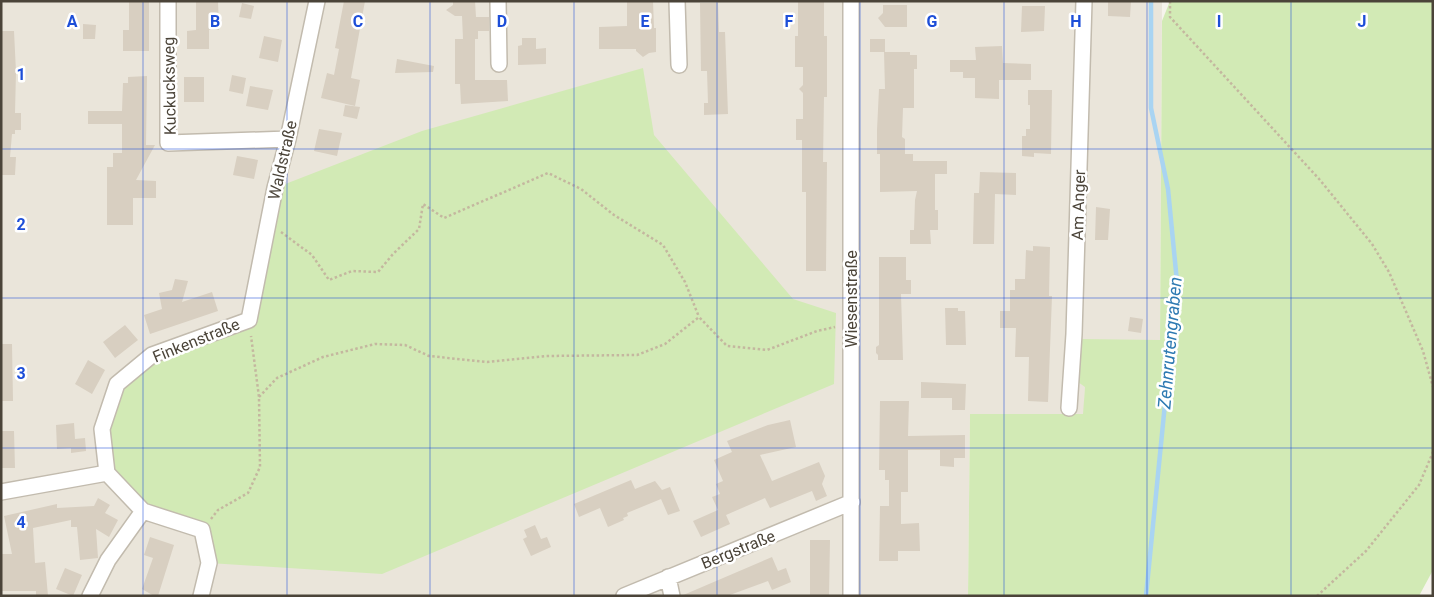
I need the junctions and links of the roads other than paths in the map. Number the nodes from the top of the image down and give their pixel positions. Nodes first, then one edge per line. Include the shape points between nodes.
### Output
1 (168, 1) edge
2 (317, 1) edge
3 (498, 1) edge
4 (677, 1) edge
5 (851, 1) edge
6 (1084, 1) edge
7 (499, 64) dead end
8 (679, 65) dead end
9 (288, 140) junction
10 (249, 320) joint
11 (1069, 408) dead end
12 (107, 473) junction
13 (1, 492) edge
14 (852, 502) junction
15 (143, 511) junction
16 (668, 577) junction
17 (90, 596) edge
18 (201, 596) edge
19 (624, 596) edge
20 (672, 596) edge
21 (852, 596) edge

1 - 9 street, Kuckucksweg via 168,143
2 - 9 street, Waldstraße
3 - 7 street
4 - 8 street
5 - 14 street, Wiesenstraße
6 - 11 street, Am Anger
9 - 10 street, Waldstraße via 275,188
10 - 12 street, Finkenstraße via 152,355 117,384 102,428
12 - 13 street
12 - 15 street
14 - 16 street, Bergstraße
14 - 21 street, Wiesenstraße
15 - 17 street via 108,560
15 - 18 street via 202,530 209,563
16 - 19 street, Bergstraße
16 - 20 street

